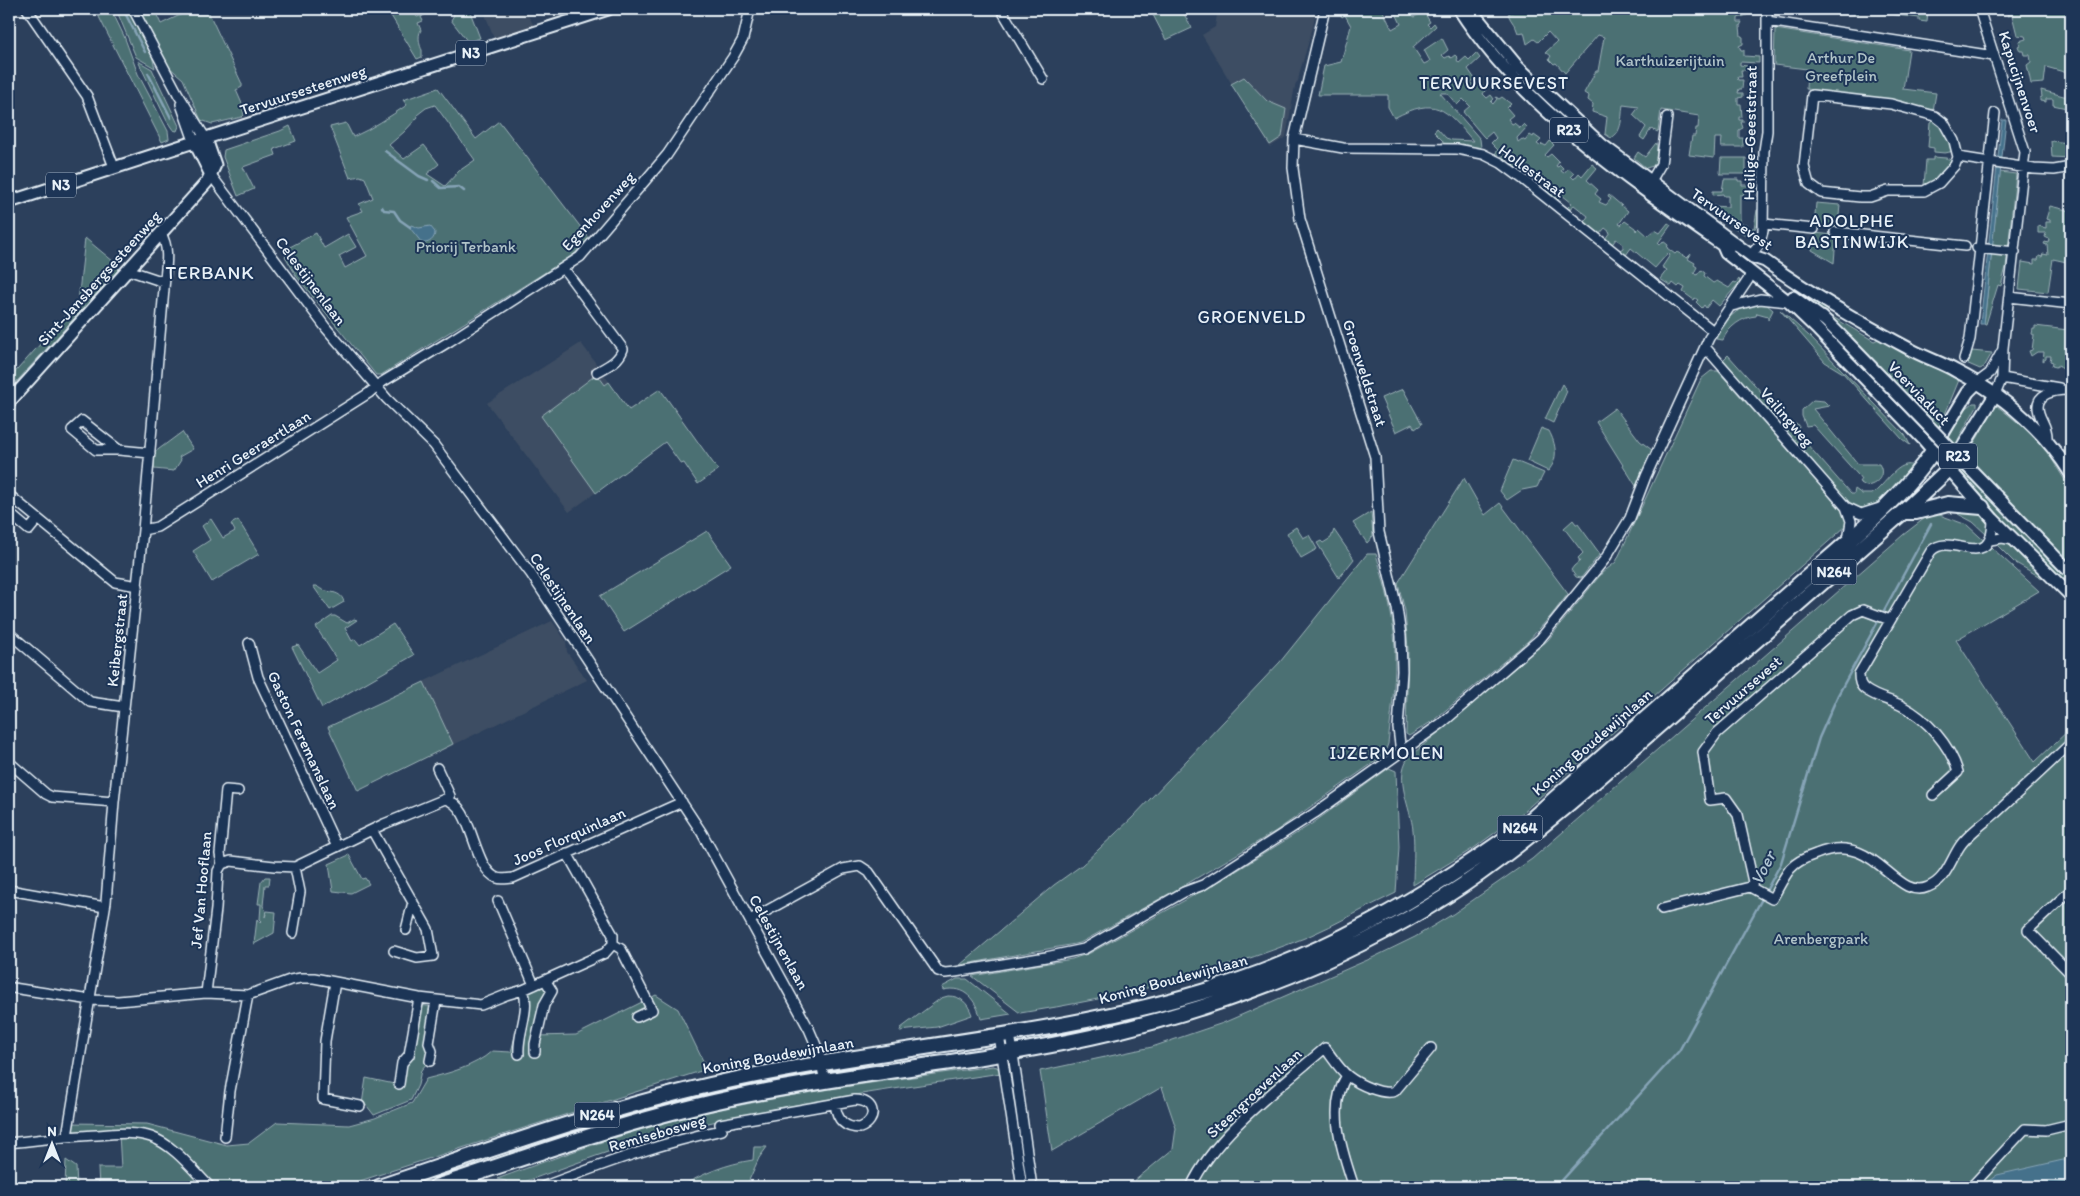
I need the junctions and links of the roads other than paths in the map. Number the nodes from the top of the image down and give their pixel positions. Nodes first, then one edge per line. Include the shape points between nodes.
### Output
1 (28, 9) edge
2 (133, 9) edge
3 (608, 9) edge
4 (750, 9) edge
5 (1001, 9) edge
6 (1325, 9) edge
7 (1459, 9) edge
8 (1470, 9) edge
9 (1767, 9) edge
10 (1979, 9) edge
11 (1767, 21) junction
12 (1994, 56) junction
13 (1043, 79) dead end
14 (178, 94) junction
15 (1995, 113) dead end
16 (1667, 117) dead end
17 (1294, 138) junction
18 (206, 139) junction
19 (194, 141) junction
20 (1958, 157) junction
21 (1996, 162) junction
22 (2024, 166) junction
23 (2071, 167) edge
24 (114, 168) junction
25 (211, 175) junction
26 (1651, 181) junction
27 (9, 202) edge
28 (1764, 224) junction
29 (1814, 229) dead end
30 (1835, 232) dead end
31 (161, 234) junction
32 (1723, 246) junction
33 (1965, 246) dead end
34 (1984, 249) junction
35 (2015, 252) junction
36 (1752, 256) junction
37 (564, 269) junction
38 (1748, 269) junction
39 (128, 270) junction
40 (1768, 278) joint
41 (164, 282) junction
42 (2009, 297) junction
43 (1789, 302) junction
44 (2071, 304) edge
45 (1732, 306) junction
46 (1826, 321) junction
47 (1713, 332) junction
48 (1705, 347) junction
49 (2003, 348) junction
50 (1964, 359) dead end
51 (597, 372) dead end
52 (2002, 378) junction
53 (1978, 382) junction
54 (376, 387) junction
55 (2070, 390) edge
56 (1995, 395) junction
57 (9, 402) edge
58 (2047, 439) junction
59 (119, 450) junction
60 (1932, 451) junction
61 (150, 453) junction
62 (1949, 469) junction
63 (2071, 474) edge
64 (9, 495) edge
65 (1982, 506) junction
66 (1846, 507) junction
67 (1884, 507) junction
68 (1903, 512) junction
69 (9, 513) edge
70 (1993, 518) junction
71 (38, 519) junction
72 (143, 530) junction
73 (1990, 540) junction
74 (2014, 540) junction
75 (1848, 541) junction
76 (2070, 571) edge
77 (138, 586) junction
78 (2071, 596) edge
79 (1887, 619) junction
80 (9, 624) edge
81 (9, 632) edge
82 (248, 643) dead end
83 (124, 707) junction
84 (2071, 743) edge
85 (1401, 752) junction
86 (9, 762) edge
87 (437, 768) dead end
88 (238, 791) dead end
89 (1933, 795) dead end
90 (450, 800) junction
91 (114, 802) junction
92 (682, 802) junction
93 (372, 830) junction
94 (337, 847) junction
95 (567, 852) junction
96 (222, 864) junction
97 (295, 866) junction
98 (1753, 889) junction
99 (9, 890) edge
100 (2071, 890) edge
101 (498, 900) dead end
102 (413, 902) junction
103 (105, 907) junction
104 (1662, 909) dead end
105 (750, 920) junction
106 (406, 930) dead end
107 (293, 933) dead end
108 (612, 944) junction
109 (394, 951) dead end
110 (2071, 974) edge
111 (545, 980) junction
112 (335, 982) junction
113 (534, 985) junction
114 (14, 988) dead end
115 (523, 990) junction
116 (206, 993) junction
117 (248, 995) junction
118 (419, 998) junction
119 (91, 1000) junction
120 (436, 1001) junction
121 (638, 1017) dead end
122 (1005, 1034) junction
123 (1430, 1048) dead end
124 (535, 1052) dead end
125 (1008, 1052) junction
126 (520, 1054) dead end
127 (430, 1062) dead end
128 (821, 1063) junction
129 (1347, 1076) junction
130 (825, 1081) junction
131 (399, 1084) dead end
132 (835, 1104) dead end
133 (360, 1106) dead end
134 (2071, 1124) edge
135 (67, 1136) junction
136 (225, 1137) dead end
137 (9, 1143) edge
138 (210, 1187) edge
139 (379, 1187) edge
140 (436, 1187) edge
141 (542, 1187) edge
142 (1022, 1187) edge
143 (1032, 1187) edge
144 (1191, 1187) edge
145 (1354, 1187) edge
146 (1971, 1187) edge

1 - 24 street via 87,96
2 - 14 street
3 - 18 main road, Tervuursesteenweg / N3
4 - 37 street, Egenhovenweg via 743,39 733,57 667,155 580,257
5 - 13 street
6 - 17 street, Groenveldstraat
7 - 32 main road, Tervuursevest / R23 via 1510,75 1564,126 1632,182
8 - 26 main road, Tervuursevest / R23 via 1518,67 1602,145
9 - 11 street, Heilige-Geeststraat
10 - 12 street, Kapucijnenvoer
11 - 12 street
11 - 28 street, Heilige-Geeststraat
12 - 22 street, Kapucijnenvoer via 2024,147
14 - 18 street
14 - 19 street
15 - 21 street, Kapucijnenvoer
16 - 26 street via 1661,164
17 - 47 street, Hollestraat via 1343,148 1430,147 1483,154 1524,180
17 - 85 street, Groenveldstraat via 1293,168 1300,219 1375,456 1379,532 1401,636 1398,728
18 - 19 main road, Tervuursesteenweg / N3
18 - 25 main road via 215,166
19 - 24 main road, Tervuursesteenweg / N3
19 - 25 main road
20 - 20 street via 1949,130 1929,113 1891,104 1812,95 1804,166 1808,184 1821,193 1860,198 1888,190 1924,190 1939,183
20 - 21 street
21 - 22 street
21 - 34 street, Kapucijnenvoer
22 - 23 street via 2054,170
22 - 35 street, Kapucijnenvoer
24 - 27 main road, Tervuursesteenweg / N3
25 - 31 main road, Sint-Jansbergsesteenweg
25 - 54 street, Celestijnenlaan via 326,328
26 - 36 main road, Tervuursevest / R23
28 - 29 street
28 - 36 street, Heilige-Geeststraat via 1762,237
30 - 33 street
31 - 39 main road, Sint-Jansbergsesteenweg
31 - 41 street, Keibergstraat via 166,242
32 - 38 main road, Tervuursevest / R23 via 1726,253
32 - 40 main road, Tervuursevest / R23
34 - 35 street
34 - 50 street, Kapucijnenvoer
35 - 42 street, Kapucijnenvoer
36 - 46 main road, Voerviaduct / R23
36 - 53 main road, Tervuursevest / R23 via 1765,261 1834,308
37 - 51 street via 624,349 612,364
37 - 54 street, Egenhovenweg
38 - 43 main road, Tervuursevest / R23
38 - 45 street via 1749,278
39 - 41 street
39 - 57 main road, Sint-Jansbergsesteenweg
40 - 46 main road, Voerviaduct / R23
41 - 61 street, Keibergstraat
42 - 44 street
42 - 49 street, Kapucijnenvoer
43 - 45 street via 1760,300
43 - 60 main road, Tervuursevest / R23
45 - 47 street
46 - 76 main road, Voerviaduct / R23, bridge
47 - 48 street
48 - 66 street, Veilingweg
48 - 85 street via 1643,482 1630,518 1605,559 1540,639 1468,702
49 - 52 street, Kapucijnenvoer
49 - 53 street, Kapucijnenvoer via 1990,372
52 - 55 street
52 - 56 street, Kapucijnenvoer
53 - 56 main road, Tervuursevest / R23
53 - 60 main road, Kapucijnenvoer via 1968,392
54 - 72 street, Henri Geeraertlaan via 157,528
54 - 92 street, Celestijnenlaan via 434,445 531,574
55 - 58 street via 2050,392 2042,397 2039,413 2047,430
56 - 58 main road, Tervuursevest / R23
56 - 62 main road, Kapucijnenvoer
58 - 63 main road, Tervuursevest / R23
59 - 59 street via 96,450 72,430 82,421
59 - 61 street
60 - 62 main road, Tervuursevest / R23
60 - 67 highway, Koning Boudewijnlaan / N264 via 1915,475
61 - 72 street, Keibergstraat
62 - 65 main road, Tervuursevest / R23
62 - 68 highway, Koning Boudewijnlaan / N264
64 - 71 street
65 - 68 highway via 1948,504
65 - 70 main road, Tervuursevest / R23
66 - 67 street via 1861,514
66 - 75 street via 1851,521
67 - 75 highway, Koning Boudewijnlaan / N264
68 - 125 highway, Koning Boudewijnlaan / N264 via 1556,816 1478,875 1403,922 1321,962 1245,992 1130,1028
69 - 71 street via 29,530
70 - 73 street
70 - 74 main road, Tervuursevest / R23
71 - 77 street via 114,582
72 - 77 street, Keibergstraat
73 - 74 street
73 - 79 street via 1974,550 1947,546 1935,548
74 - 78 main road, Tervuursevest / R23
75 - 122 highway, Koning Boudewijnlaan / N264 via 1526,824 1431,889 1320,949 1237,981 1128,1012
77 - 83 street, Keibergstraat
79 - 89 street via 1859,674 1859,680 1866,690 1903,706 1915,715 1945,745 1958,772
79 - 98 street, Tervuursevest via 1863,610 1852,615 1716,733 1703,752 1710,800 1726,798 1738,815
80 - 81 street
81 - 83 street via 90,702
82 - 94 street, Gaston Feremanslaan via 258,678
83 - 91 street, Keibergstraat
84 - 98 street via 1966,838 1945,873 1928,887 1906,886 1868,856 1840,848 1808,857 1790,868 1772,899
85 - 105 street via 1315,813 1206,883 1184,892 1084,949 941,972 870,872 860,866 843,869
86 - 91 street via 52,797
87 - 90 street, Joos Florquinlaan
88 - 96 street, Jef Van Hooflaan via 227,787 220,854
90 - 93 street via 442,800
90 - 95 street, Joos Florquinlaan via 472,833 485,866 497,878 513,878
91 - 103 street, Keibergstraat
92 - 95 street, Joos Florquinlaan
92 - 105 street, Celestijnenlaan
93 - 94 street
93 - 102 street
94 - 97 street
95 - 108 street via 613,935
96 - 97 street via 231,861
96 - 116 street, Jef Van Hooflaan via 218,871
97 - 107 street via 300,892
98 - 104 street
99 - 103 street
100 - 110 street via 2028,930
101 - 113 street
102 - 106 street
102 - 109 street via 428,929 433,956 417,958
103 - 119 street, Keibergstraat
105 - 128 street, Celestijnenlaan via 809,1029
108 - 111 street via 605,953
108 - 121 street via 621,949 654,1013
111 - 113 street
111 - 124 street via 552,991 544,1005
112 - 117 street via 301,978
112 - 118 street
112 - 133 street via 325,1041 323,1103
113 - 115 street
114 - 119 street
115 - 120 street via 481,1005
115 - 126 street via 526,1001 518,1044
116 - 117 street
116 - 119 street via 118,1001
117 - 136 street
118 - 120 street
118 - 131 street via 409,1055 402,1063
119 - 135 street, Keibergstraat
120 - 127 street via 429,1043 432,1051
122 - 125 street
122 - 128 highway, Koning Boudewijnlaan / N264
123 - 129 street via 1388,1094
125 - 130 highway, Koning Boudewijnlaan / N264
125 - 142 street
125 - 143 street
128 - 130 street, Celestijnenlaan
128 - 139 highway, Koning Boudewijnlaan / N264 via 712,1084 633,1104
129 - 144 street, Steengroevenlaan via 1325,1048 1218,1145
129 - 145 street via 1337,1117
130 - 140 highway, Koning Boudewijnlaan / N264 via 664,1114
132 - 141 street, Remisebosweg via 720,1124 722,1130 670,1142
134 - 146 street via 2046,1130 2024,1130
135 - 137 street
135 - 138 street via 134,1134 151,1137 170,1148

